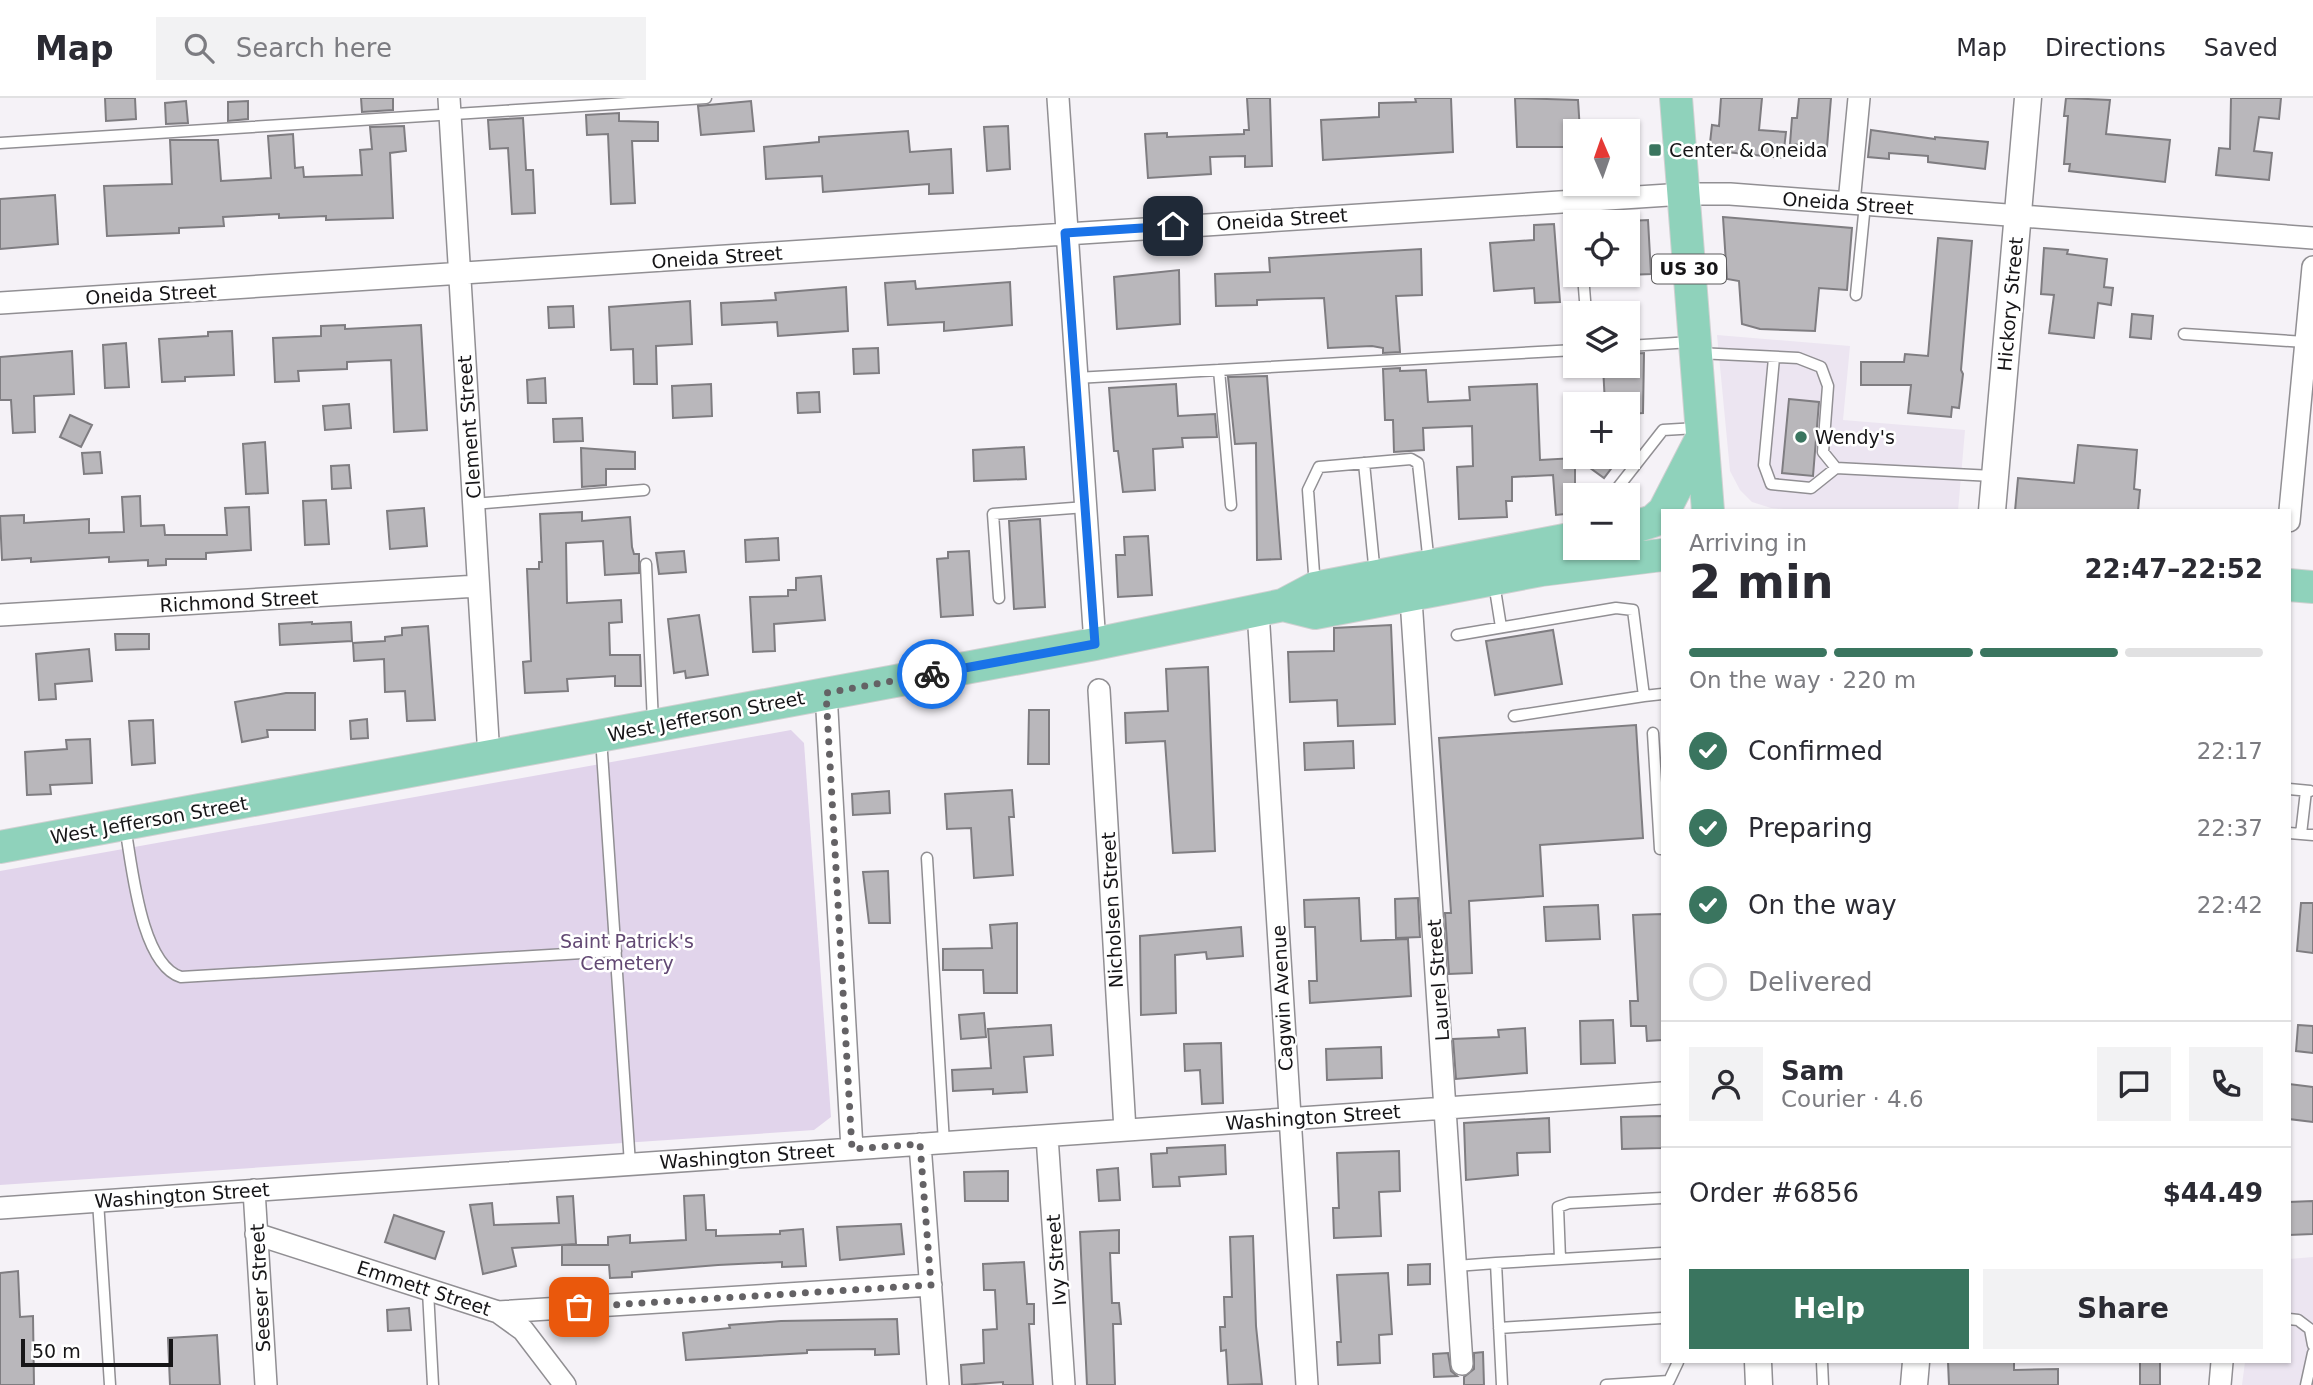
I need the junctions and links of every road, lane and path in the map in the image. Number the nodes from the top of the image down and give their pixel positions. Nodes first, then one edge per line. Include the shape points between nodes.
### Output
1 (706, 98) edge
2 (1058, 98) edge
3 (1676, 98) edge
4 (1859, 98) edge
5 (2028, 98) edge
6 (449, 106) edge
7 (0, 143) edge
8 (1684, 194) junction
9 (1857, 204) junction
10 (1590, 210) edge
11 (1563, 213) edge
12 (2018, 215) junction
13 (1065, 233) junction
14 (2313, 238) edge
15 (459, 275) junction
16 (2313, 280) edge
17 (1856, 295) dead end
18 (0, 303) edge
19 (2184, 334) dead end
20 (2305, 342) junction
21 (1640, 346) edge
22 (1694, 348) junction
23 (1563, 351) edge
24 (1774, 358) junction
25 (1219, 370) junction
26 (1076, 378) junction
27 (2306, 411) edge
28 (1701, 434) junction
29 (1364, 463) junction
30 (1836, 468) junction
31 (1995, 476) junction
32 (1621, 483) edge
33 (644, 490) dead end
34 (474, 504) junction
35 (1231, 505) dead end
36 (1086, 507) junction
37 (1664, 509) edge
38 (1707, 509) edge
39 (1729, 509) edge
40 (1992, 509) edge
41 (2290, 509) edge
42 (1661, 514) edge
43 (1640, 532) edge
44 (1563, 541) edge
45 (1640, 548) edge
46 (1661, 555) edge
47 (1640, 559) edge
48 (1566, 560) edge
49 (646, 565) dead end
50 (1661, 574) edge
51 (1375, 577) junction
52 (1417, 578) junction
53 (1493, 580) junction
54 (2291, 585) edge
55 (478, 586) junction
56 (2313, 587) edge
57 (1315, 588) junction
58 (999, 598) dead end
59 (1271, 608) junction
60 (0, 615) edge
61 (1502, 627) junction
62 (1457, 635) dead end
63 (1095, 644) junction
64 (1099, 690) dead end
65 (826, 693) junction
66 (1661, 694) edge
67 (1644, 696) junction
68 (1514, 716) dead end
69 (653, 726) junction
70 (1653, 733) dead end
71 (601, 736) junction
72 (489, 757) junction
73 (2291, 789) edge
74 (2309, 791) edge
75 (125, 824) junction
76 (2307, 834) edge
77 (0, 847) edge
78 (1661, 849) edge
79 (928, 858) dead end
80 (615, 951) junction
81 (1661, 1093) edge
82 (1446, 1108) junction
83 (1289, 1119) junction
84 (1125, 1130) junction
85 (1047, 1136) junction
86 (944, 1143) junction
87 (920, 1144) junction
88 (852, 1149) junction
89 (630, 1164) junction
90 (254, 1190) junction
91 (1661, 1198) edge
92 (97, 1201) junction
93 (0, 1208) edge
94 (256, 1234) junction
95 (1661, 1253) edge
96 (1560, 1259) junction
97 (1496, 1263) junction
98 (1456, 1266) junction
99 (931, 1285) junction
100 (428, 1291) junction
101 (498, 1312) junction
102 (1661, 1318) edge
103 (2291, 1319) edge
104 (1499, 1328) junction
105 (2313, 1345) edge
106 (2313, 1353) edge
107 (1678, 1363) edge
108 (1758, 1363) edge
109 (1822, 1363) edge
110 (1916, 1363) edge
111 (2222, 1363) edge
112 (1462, 1364) dead end
113 (110, 1385) edge
114 (266, 1385) edge
115 (433, 1385) edge
116 (565, 1385) edge
117 (938, 1385) edge
118 (1064, 1385) edge
119 (1307, 1385) edge
120 (1502, 1385) edge
121 (1606, 1385) edge
122 (1759, 1385) edge
123 (1823, 1385) edge
124 (1914, 1385) edge
125 (2220, 1385) edge
126 (2306, 1385) edge

1 - 6 lane
2 - 13 street
3 - 8 main road, US 30
4 - 9 street
5 - 12 street, Hickory Street
6 - 7 lane
6 - 15 street, Clement Street
8 - 9 street, Oneida Street
8 - 10 street, Oneida Street
8 - 22 main road, US 30
9 - 12 street, Oneida Street
9 - 17 lane
11 - 13 street, Oneida Street
12 - 14 street, Oneida Street
12 - 31 street, Hickory Street
13 - 15 street, Oneida Street
13 - 26 street
15 - 18 street, Oneida Street
15 - 34 street, Clement Street
16 - 20 street
19 - 20 lane
20 - 27 street
21 - 22 lane
22 - 24 lane
22 - 28 main road, US 30
23 - 25 lane
24 - 30 lane via 1798,358 1821,367 1828,386 1823,452
24 - 30 lane via 1763,465 1771,484 1811,488
25 - 26 lane
25 - 35 lane
26 - 36 street
27 - 41 street
28 - 32 lane via 1663,430
28 - 37 main road
28 - 38 main road, US 30
28 - 39 main road via 1718,494
29 - 51 lane
29 - 52 lane via 1411,459 1418,463
29 - 57 lane via 1320,467 1308,490
30 - 31 lane
31 - 40 street, Hickory Street
33 - 34 lane
34 - 55 street, Clement Street
36 - 58 lane via 993,514
36 - 63 street
42 - 43 main road
44 - 52 main road
45 - 46 main road, West Jefferson Street
47 - 50 main road
48 - 53 main road, West Jefferson Street
49 - 69 lane
51 - 52 main road
51 - 57 main road
52 - 53 main road, West Jefferson Street
52 - 59 main road, West Jefferson Street via 1315,613
52 - 82 street, Laurel Street
53 - 61 lane
54 - 56 main road
55 - 60 street, Richmond Street
55 - 72 street, Clement Street
57 - 59 main road
59 - 63 main road, West Jefferson Street
59 - 83 street, Cagwin Avenue
61 - 62 lane
61 - 67 lane via 1616,608 1633,610
63 - 65 main road, West Jefferson Street
64 - 84 street, Nicholsen Street
65 - 69 main road, West Jefferson Street
65 - 88 street
66 - 67 lane
67 - 68 lane
69 - 71 main road, West Jefferson Street
70 - 78 lane
71 - 72 main road, West Jefferson Street
71 - 80 lane
72 - 75 main road, West Jefferson Street
73 - 74 lane
74 - 76 lane
75 - 77 main road, West Jefferson Street
75 - 80 lane via 136,894 151,942 165,967 181,977
79 - 86 lane
80 - 89 lane
81 - 82 street, Washington Street
82 - 83 street, Washington Street
82 - 98 street, Laurel Street
83 - 84 street, Washington Street
83 - 119 street, Cagwin Avenue
84 - 85 street, Washington Street
85 - 86 street, Washington Street
85 - 118 street, Ivy Street
86 - 87 street, Washington Street
87 - 88 street, Washington Street
87 - 99 street
88 - 89 street, Washington Street
89 - 90 street, Washington Street
90 - 92 street, Washington Street
90 - 94 street, Seeser Street
91 - 96 lane via 1558,1207
92 - 93 street, Washington Street
92 - 113 lane
94 - 100 street, Emmett Street
94 - 114 street, Seeser Street
95 - 96 lane
96 - 97 lane
97 - 98 lane
97 - 104 lane
98 - 112 street, Laurel Street
99 - 101 street
99 - 117 street
100 - 101 street, Emmett Street
100 - 115 lane
101 - 116 street, Emmett Street via 523,1331
102 - 104 lane
103 - 105 lane via 2310,1329
104 - 120 lane
106 - 126 lane
107 - 121 lane via 1669,1381
108 - 122 street
109 - 123 lane
110 - 124 street
111 - 125 street

